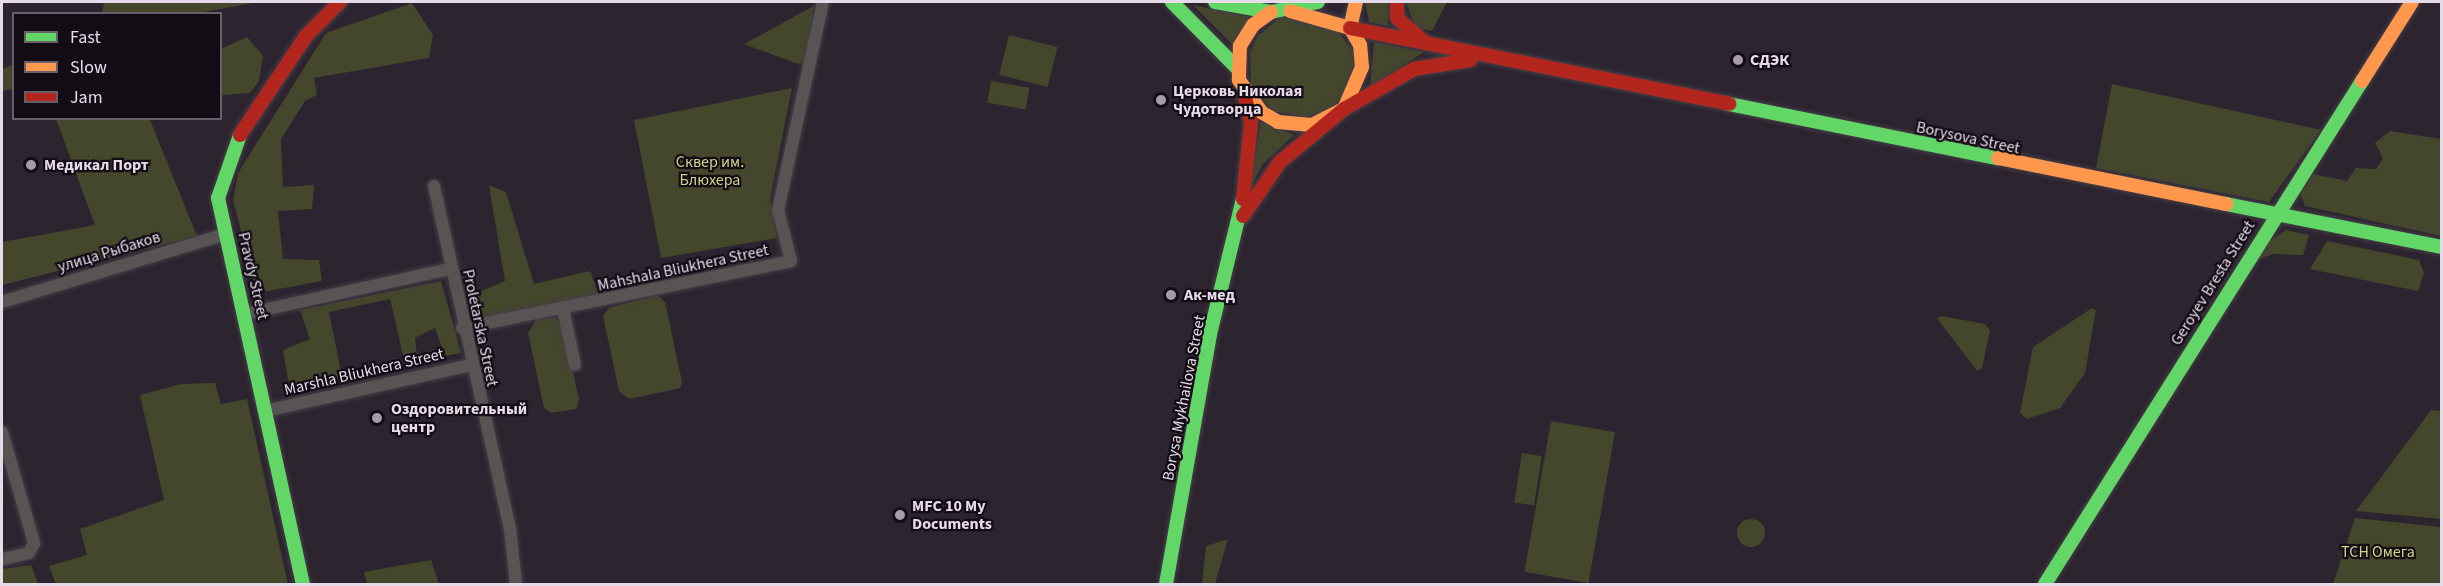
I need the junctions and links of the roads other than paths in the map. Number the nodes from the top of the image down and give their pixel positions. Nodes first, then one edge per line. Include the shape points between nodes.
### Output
1 (335, 2) edge
2 (823, 2) edge
3 (1172, 2) edge
4 (1215, 2) edge
5 (1318, 2) edge
6 (1356, 2) edge
7 (1397, 2) edge
8 (2412, 2) edge
9 (1290, 11) junction
10 (1271, 12) junction
11 (1350, 28) junction
12 (1431, 46) junction
13 (1487, 59) junction
14 (1237, 68) junction
15 (1245, 97) junction
16 (1344, 109) junction
17 (434, 186) dead end
18 (2275, 216) junction
19 (1241, 219) junction
20 (226, 234) junction
21 (2442, 247) edge
22 (449, 269) junction
23 (2, 302) edge
24 (563, 309) junction
25 (245, 314) junction
26 (462, 328) junction
27 (470, 365) junction
28 (575, 365) dead end
29 (265, 411) junction
30 (2, 432) edge
31 (2, 559) edge
32 (303, 585) edge
33 (516, 585) edge
34 (1166, 585) edge
35 (2045, 585) edge

1 - 20 main road, Pravdy Street via 279,74 225,164 219,198
2 - 24 street, Mahshala Bliukhera Street via 778,210 791,261
3 - 14 main road
4 - 10 main road
5 - 9 main road
6 - 11 main road
7 - 12 main road via 1397,18 1410,34
8 - 18 main road, Geroyev Bresta Street
9 - 10 main road
9 - 11 main road
10 - 14 main road via 1253,25 1240,46
11 - 12 main road, Borysova Street
11 - 16 main road via 1362,67
12 - 13 main road, Borysova Street
13 - 16 main road, Borysova Street via 1414,69
13 - 18 main road, Borysova Street
14 - 15 main road
15 - 16 main road via 1278,122 1299,126
15 - 19 main road, Borysa Mykhailova Street via 1251,123
16 - 19 main road, Borysa Mykhailova Street via 1280,162
17 - 22 street, Proletarska Street via 451,253
18 - 21 main road, Borysova Street
18 - 35 main road, Geroyev Bresta Street
19 - 34 main road, Borysa Mykhailova Street via 1210,334
20 - 23 street, улица Рыбаков
20 - 25 main road, Pravdy Street
22 - 25 street
22 - 26 street, Proletarska Street
24 - 26 street, Mahshala Bliukhera Street
24 - 28 street
25 - 29 main road, Pravdy Street
26 - 27 street, Proletarska Street
27 - 29 street, Marshla Bliukhera Street
27 - 33 street, Proletarska Street via 510,528
29 - 32 main road, Pravdy Street
30 - 31 street via 34,543 29,553

